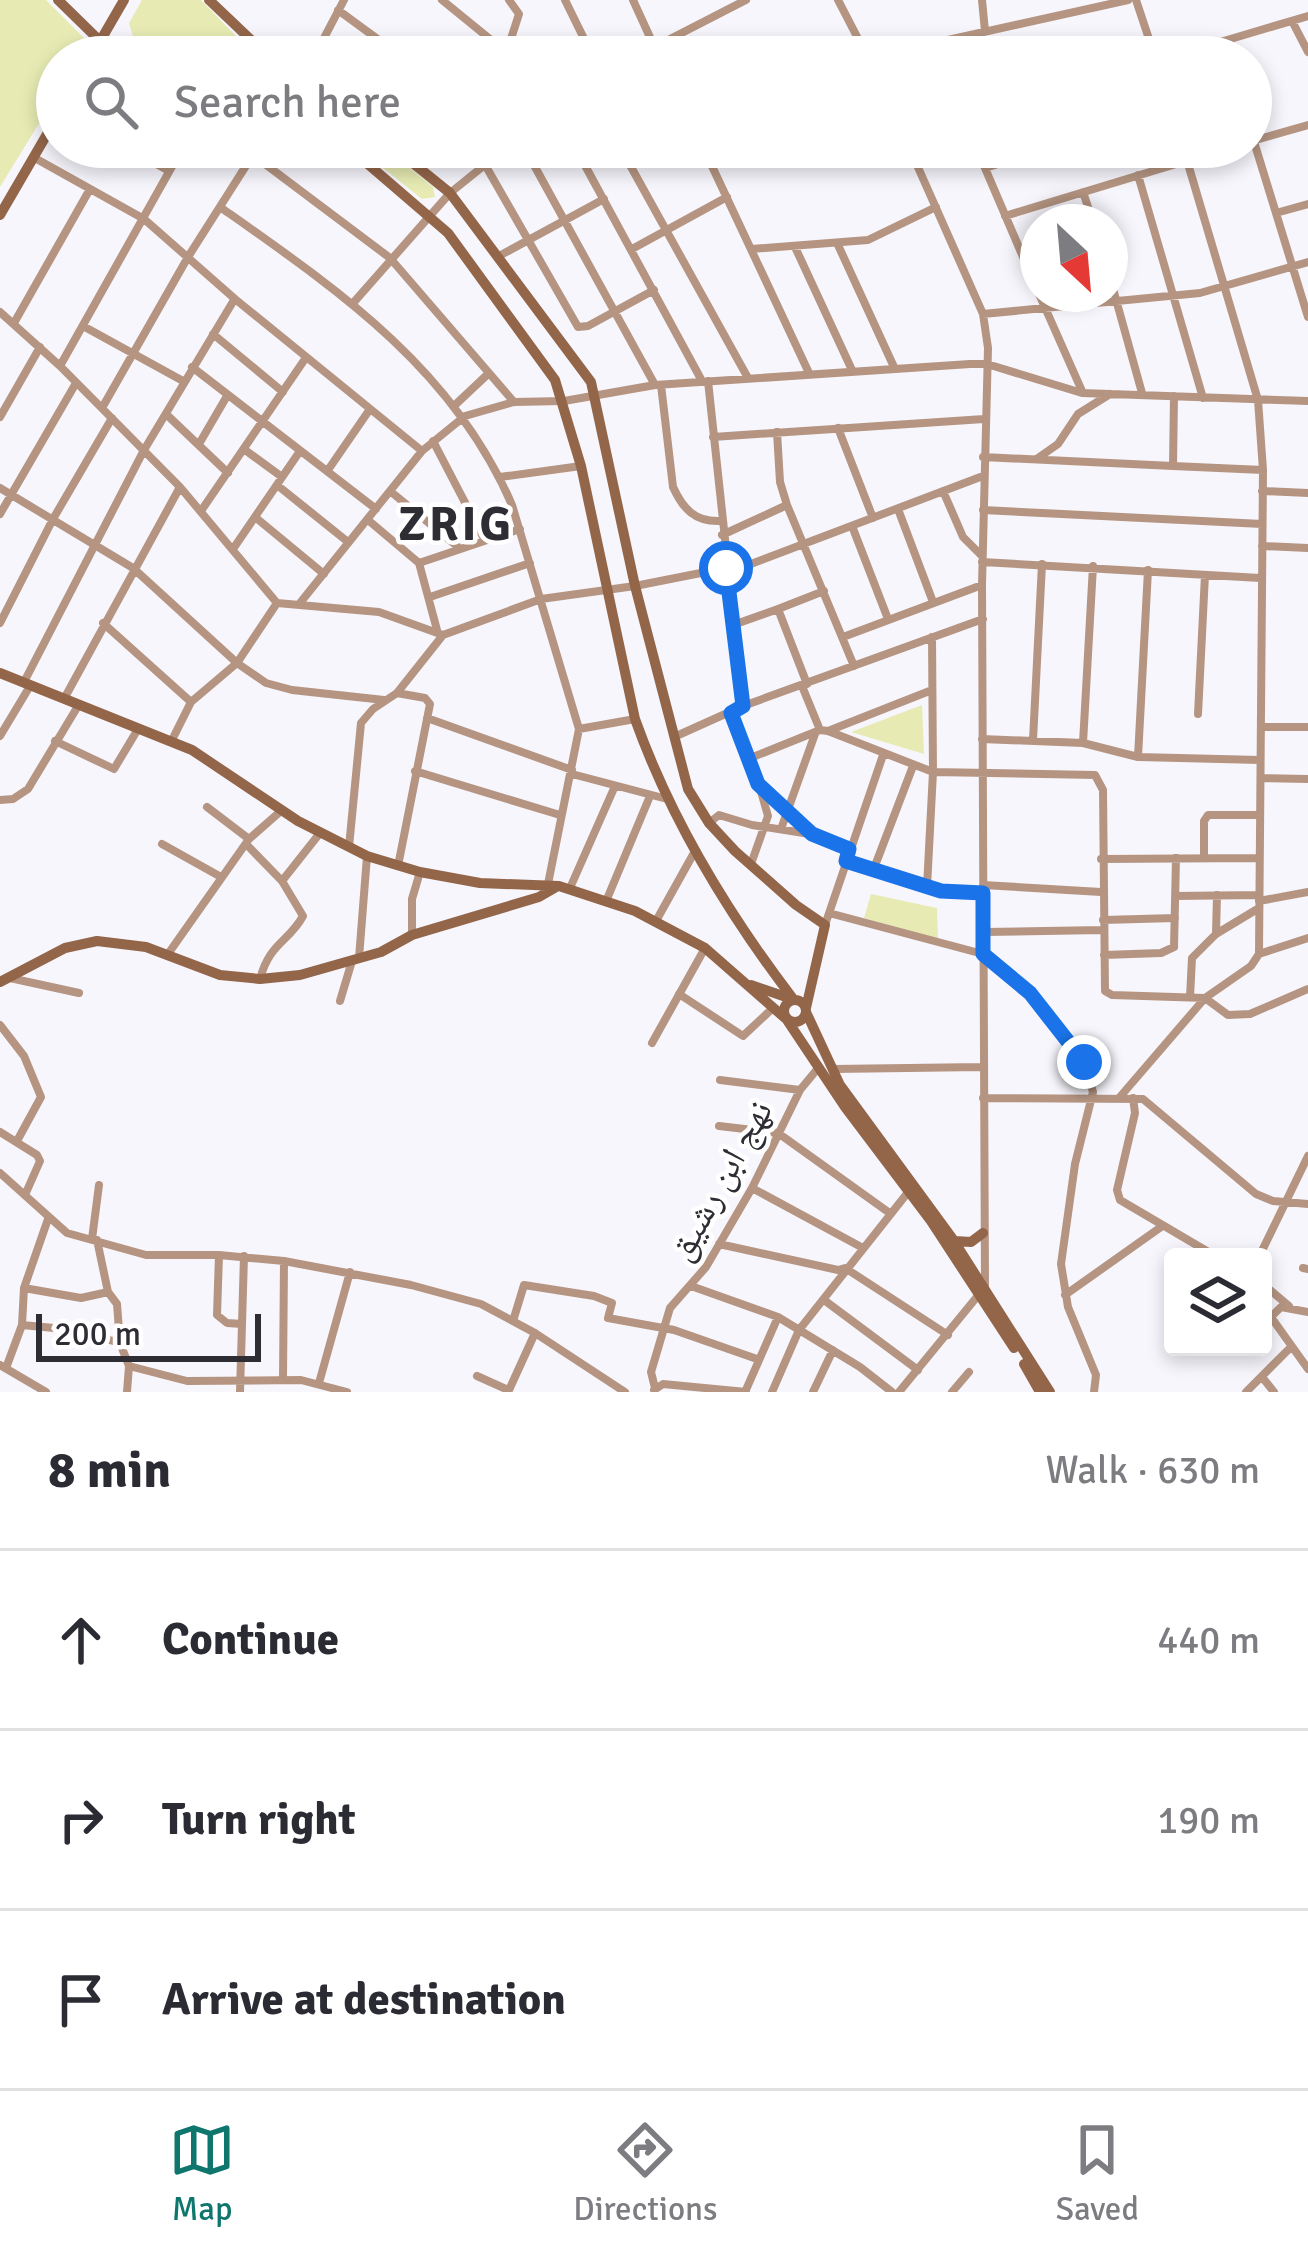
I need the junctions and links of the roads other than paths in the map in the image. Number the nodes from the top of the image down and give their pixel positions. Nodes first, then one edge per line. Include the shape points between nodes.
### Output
1 (58, 0) edge
2 (124, 0) edge
3 (209, 0) edge
4 (344, 0) edge
5 (442, 0) edge
6 (509, 0) edge
7 (565, 0) edge
8 (633, 0) edge
9 (718, 0) edge
10 (746, 0) edge
11 (838, 0) edge
12 (982, 0) edge
13 (1132, 0) edge
14 (338, 10) junction
15 (724, 10) junction
16 (1308, 16) edge
17 (1292, 21) junction
18 (985, 31) junction
19 (95, 36) edge
20 (103, 36) edge
21 (247, 36) edge
22 (325, 36) edge
23 (373, 36) edge
24 (487, 36) edge
25 (514, 36) edge
26 (583, 36) edge
27 (649, 36) edge
28 (671, 36) edge
29 (857, 36) edge
30 (964, 36) edge
31 (1147, 36) edge
32 (1240, 36) edge
33 (1308, 52) edge
34 (1308, 124) edge
35 (1272, 133) edge
36 (36, 153) edge
37 (33, 158) junction
38 (36, 160) edge
39 (52, 168) edge
40 (164, 168) edge
41 (171, 168) edge
42 (245, 168) edge
43 (277, 168) edge
44 (372, 168) edge
45 (419, 168) edge
46 (478, 168) edge
47 (487, 168) edge
48 (536, 168) edge
49 (587, 168) edge
50 (632, 168) edge
51 (713, 168) edge
52 (919, 168) edge
53 (985, 168) edge
54 (1161, 168) edge
55 (1189, 168) edge
56 (1261, 168) edge
57 (169, 171) junction
58 (1138, 175) junction
59 (90, 188) junction
60 (1083, 192) junction
61 (451, 193) junction
62 (727, 197) junction
63 (604, 199) junction
64 (1087, 204) edge
65 (1308, 204) edge
66 (220, 207) junction
67 (936, 207) junction
68 (1276, 214) junction
69 (0, 215) edge
70 (429, 215) junction
71 (1005, 216) junction
72 (144, 219) junction
73 (565, 220) junction
74 (668, 229) junction
75 (530, 239) junction
76 (838, 245) junction
77 (795, 247) junction
78 (632, 249) junction
79 (751, 249) junction
80 (1020, 251) edge
81 (499, 256) junction
82 (188, 257) junction
83 (390, 259) junction
84 (1308, 262) edge
85 (1292, 267) junction
86 (1226, 286) junction
87 (654, 290) junction
88 (1172, 296) junction
89 (235, 299) junction
90 (1128, 299) edge
91 (354, 302) junction
92 (1020, 310) edge
93 (616, 312) junction
94 (1047, 312) edge
95 (1120, 312) edge
96 (983, 314) junction
97 (1308, 317) edge
98 (2, 318) edge
99 (14, 323) junction
100 (83, 326) junction
101 (213, 334) junction
102 (40, 347) junction
103 (132, 353) junction
104 (306, 358) junction
105 (987, 364) junction
106 (60, 366) junction
107 (192, 367) junction
108 (894, 368) junction
109 (852, 370) junction
110 (489, 373) junction
111 (808, 373) junction
112 (748, 378) junction
113 (183, 381) junction
114 (705, 381) junction
115 (76, 382) junction
116 (658, 385) junction
117 (283, 392) junction
118 (1082, 393) junction
119 (1142, 393) junction
120 (1111, 394) junction
121 (227, 396) junction
122 (1174, 396) junction
123 (595, 397) junction
124 (1203, 398) junction
125 (1258, 400) junction
126 (564, 401) junction
127 (1308, 401) edge
128 (514, 402) junction
129 (454, 405) junction
130 (102, 408) junction
131 (370, 409) junction
132 (166, 413) junction
133 (465, 416) junction
134 (0, 417) edge
135 (112, 418) junction
136 (983, 419) junction
137 (263, 423) junction
138 (838, 428) junction
139 (777, 432) junction
140 (713, 437) junction
141 (433, 441) junction
142 (199, 444) junction
143 (244, 449) junction
144 (144, 450) junction
145 (301, 451) junction
146 (422, 451) junction
147 (983, 457) junction
148 (1038, 458) junction
149 (581, 466) junction
150 (1173, 466) junction
151 (328, 470) junction
152 (1263, 470) junction
153 (228, 472) junction
154 (983, 476) junction
155 (500, 477) junction
156 (280, 481) junction
157 (0, 488) edge
158 (180, 488) junction
159 (390, 490) junction
160 (1262, 490) junction
161 (944, 491) junction
162 (1308, 493) edge
163 (11, 494) junction
164 (787, 505) junction
165 (376, 508) junction
166 (898, 508) junction
167 (983, 510) junction
168 (201, 511) junction
169 (0, 514) edge
170 (255, 517) junction
171 (872, 518) junction
172 (53, 519) junction
173 (368, 520) junction
174 (720, 521) junction
175 (1262, 524) junction
176 (851, 526) junction
177 (520, 529) junction
178 (722, 535) junction
179 (484, 539) junction
180 (348, 542) junction
181 (93, 543) junction
182 (804, 544) junction
183 (1262, 546) junction
184 (458, 548) junction
185 (1308, 548) edge
186 (233, 549) junction
187 (982, 559) junction
188 (530, 562) junction
189 (419, 563) junction
190 (1042, 564) junction
191 (1093, 566) junction
192 (133, 568) junction
193 (726, 570) junction
194 (1148, 570) junction
195 (324, 574) junction
196 (1204, 574) junction
197 (1260, 578) junction
198 (982, 585) junction
199 (635, 586) junction
200 (608, 589) junction
201 (824, 591) junction
202 (430, 597) junction
203 (541, 598) junction
204 (933, 602) junction
205 (277, 603) junction
206 (300, 603) junction
207 (778, 609) junction
208 (887, 619) junction
209 (982, 619) junction
210 (103, 622) junction
211 (0, 623) edge
212 (733, 626) junction
213 (440, 633) junction
214 (842, 637) junction
215 (932, 637) junction
216 (237, 663) junction
217 (854, 666) junction
218 (0, 673) edge
219 (27, 683) junction
220 (804, 685) junction
221 (932, 690) junction
222 (397, 693) junction
223 (64, 699) junction
224 (386, 700) junction
225 (191, 702) junction
226 (78, 706) junction
227 (743, 706) junction
228 (731, 713) junction
229 (1198, 714) dead end
230 (427, 718) junction
231 (635, 719) junction
232 (1308, 727) edge
233 (1261, 728) junction
234 (138, 729) junction
235 (578, 729) junction
236 (821, 731) junction
237 (0, 736) edge
238 (672, 738) junction
239 (982, 739) junction
240 (172, 740) junction
241 (1033, 740) junction
242 (55, 741) junction
243 (1083, 743) junction
244 (884, 755) junction
245 (1138, 757) junction
246 (748, 759) junction
247 (1260, 760) junction
248 (913, 766) junction
249 (415, 771) junction
250 (572, 772) junction
251 (933, 772) junction
252 (984, 775) junction
253 (1261, 778) junction
254 (1308, 779) edge
255 (758, 784) junction
256 (615, 786) junction
257 (650, 796) junction
258 (667, 799) junction
259 (0, 800) edge
260 (207, 808) dead end
261 (282, 810) junction
262 (788, 811) junction
263 (560, 815) junction
264 (1259, 815) junction
265 (709, 823) junction
266 (765, 827) junction
267 (781, 829) junction
268 (320, 833) junction
269 (812, 834) junction
270 (248, 842) junction
271 (162, 844) dead end
272 (349, 848) junction
273 (849, 849) junction
274 (696, 850) junction
275 (368, 856) junction
276 (1204, 858) junction
277 (1259, 858) junction
278 (1101, 859) junction
279 (1176, 859) junction
280 (846, 861) junction
281 (398, 866) junction
282 (751, 866) junction
283 (873, 871) junction
284 (420, 872) junction
285 (221, 877) junction
286 (282, 881) junction
287 (559, 886) junction
288 (927, 887) junction
289 (983, 889) junction
290 (1102, 892) junction
291 (1308, 892) edge
292 (1176, 896) junction
293 (1217, 896) junction
294 (607, 899) junction
295 (1259, 901) junction
296 (1175, 918) junction
297 (827, 919) junction
298 (656, 921) junction
299 (1103, 925) junction
300 (984, 932) junction
301 (1216, 934) junction
302 (412, 935) junction
303 (1308, 938) edge
304 (1174, 947) junction
305 (705, 948) junction
306 (168, 954) junction
307 (983, 954) junction
308 (1259, 954) junction
309 (1104, 955) junction
310 (356, 958) junction
311 (1192, 958) junction
312 (260, 979) junction
313 (5, 980) edge
314 (751, 985) junction
315 (1308, 989) edge
316 (79, 993) dead end
317 (679, 994) junction
318 (1190, 997) junction
319 (1205, 998) junction
320 (340, 1001) dead end
321 (798, 1004) junction
322 (773, 1008) junction
323 (786, 1019) junction
324 (0, 1025) edge
325 (652, 1042) dead end
326 (982, 1067) junction
327 (825, 1068) junction
328 (720, 1080) dead end
329 (800, 1090) junction
330 (983, 1098) junction
331 (1091, 1098) junction
332 (1119, 1098) junction
333 (1133, 1099) junction
334 (719, 1126) dead end
335 (0, 1132) edge
336 (778, 1133) junction
337 (17, 1141) junction
338 (1308, 1156) edge
339 (0, 1173) edge
340 (99, 1185) dead end
341 (752, 1188) junction
342 (909, 1191) junction
343 (25, 1195) junction
344 (1286, 1203) junction
345 (1308, 1204) edge
346 (891, 1214) junction
347 (48, 1220) junction
348 (1161, 1227) junction
349 (983, 1232) junction
350 (952, 1238) junction
351 (94, 1240) junction
352 (719, 1244) junction
353 (862, 1248) junction
354 (1200, 1248) edge
355 (1264, 1248) edge
356 (218, 1255) junction
357 (244, 1256) junction
358 (284, 1261) junction
359 (845, 1268) junction
360 (350, 1272) junction
361 (691, 1286) junction
362 (24, 1288) junction
363 (983, 1291) junction
364 (108, 1292) junction
365 (1272, 1292) edge
366 (1065, 1295) junction
367 (824, 1300) junction
368 (1289, 1307) junction
369 (1308, 1312) edge
370 (778, 1317) junction
371 (513, 1321) junction
372 (243, 1324) junction
373 (22, 1325) junction
374 (663, 1328) junction
375 (799, 1330) junction
376 (535, 1333) junction
377 (948, 1335) junction
378 (120, 1343) junction
379 (1292, 1347) junction
380 (833, 1350) junction
381 (757, 1358) junction
382 (129, 1366) junction
383 (3, 1367) edge
384 (1308, 1369) edge
385 (918, 1370) junction
386 (969, 1372) dead end
387 (1096, 1375) junction
388 (477, 1376) dead end
389 (1262, 1377) junction
390 (241, 1378) junction
391 (283, 1379) junction
392 (319, 1383) junction
393 (680, 1389) edge
394 (654, 1390) edge
395 (510, 1391) edge
396 (46, 1392) edge
397 (128, 1392) edge
398 (240, 1392) edge
399 (347, 1392) edge
400 (625, 1392) edge
401 (745, 1392) edge
402 (772, 1392) edge
403 (813, 1392) edge
404 (896, 1392) edge
405 (952, 1392) edge
406 (1040, 1392) edge
407 (1050, 1392) edge
408 (1094, 1392) edge
409 (1107, 1392) edge
410 (1246, 1392) edge
411 (1274, 1392) edge

1 - 19 street
2 - 20 street
3 - 21 street
4 - 14 street
5 - 24 street
6 - 25 street via 519,14
7 - 26 street
8 - 27 street
9 - 15 street
10 - 15 street
11 - 29 street
12 - 18 street
13 - 18 street
13 - 31 street
14 - 22 street
14 - 23 street
15 - 28 street
16 - 17 street
17 - 32 street
17 - 33 street
18 - 30 street
34 - 35 street
36 - 37 street
37 - 38 street
37 - 69 street
39 - 59 street
40 - 57 street
41 - 57 street
42 - 66 street
43 - 83 street
44 - 70 street
45 - 61 street
46 - 61 street
47 - 75 street
48 - 73 street
49 - 63 street
50 - 74 street
51 - 62 street
52 - 67 street
53 - 71 street
54 - 58 street
55 - 86 street
56 - 68 street
57 - 72 street
58 - 60 street
58 - 88 street
59 - 72 street
59 - 99 street
60 - 64 street
60 - 71 street
61 - 70 street
61 - 81 street
62 - 74 street
62 - 79 street
63 - 73 street
63 - 78 street
65 - 68 street
66 - 82 street
66 - 91 street
67 - 76 street via 868,240
67 - 96 street
68 - 85 street
70 - 83 street
70 - 126 street
71 - 80 street
72 - 82 street
72 - 100 street
73 - 75 street
73 - 93 street
74 - 78 street
74 - 112 street
75 - 81 street
75 - 93 street via 575,325
76 - 77 street
76 - 108 street
77 - 79 street
77 - 109 street
78 - 87 street
79 - 111 street
81 - 123 street
82 - 89 street
82 - 103 street
83 - 91 street
83 - 110 street
84 - 85 street
85 - 86 street
85 - 97 street
86 - 88 street
86 - 125 street
87 - 93 street
87 - 114 street
88 - 90 street
88 - 124 street
89 - 101 street
89 - 104 street
91 - 129 street
92 - 96 street
93 - 116 street
94 - 118 street
95 - 119 street
96 - 105 street
98 - 99 street
99 - 102 street
100 - 103 street
100 - 106 street
101 - 107 street
101 - 117 street
102 - 106 street
102 - 134 street
103 - 113 street
103 - 130 street
104 - 117 street
104 - 131 street
105 - 108 street
105 - 118 street
105 - 136 street
106 - 115 street
107 - 113 street
107 - 121 street
108 - 109 street
109 - 111 street
110 - 128 street
110 - 129 street
111 - 112 street
112 - 114 street
113 - 132 street
114 - 116 street
114 - 140 street
115 - 130 street
115 - 163 street
116 - 123 street
116 - 174 street via 673,487 695,517
117 - 137 street
118 - 120 street
119 - 120 street
119 - 122 street
120 - 148 street via 1078,414
121 - 137 street
121 - 142 street
122 - 124 street
122 - 150 street
123 - 126 street
123 - 199 street
124 - 125 street
125 - 127 street
125 - 152 street
126 - 128 street
126 - 149 street
128 - 133 street
129 - 133 street
130 - 135 street
131 - 146 street
131 - 151 street
132 - 142 street
132 - 144 street
133 - 141 street
133 - 155 street
135 - 144 street
135 - 172 street
136 - 138 street
136 - 147 street
137 - 143 street
137 - 145 street
138 - 139 street
138 - 171 street
139 - 140 street
139 - 164 street
140 - 174 street
141 - 146 street
141 - 179 street
142 - 153 street
143 - 153 street
143 - 156 street
144 - 158 street
144 - 181 street
145 - 151 street
145 - 156 street
146 - 159 street
147 - 148 street
147 - 154 street
148 - 150 street
149 - 155 street
149 - 200 street
150 - 152 street
151 - 165 street
152 - 160 street
153 - 168 street
154 - 161 street
154 - 167 street
155 - 177 street
156 - 170 street
156 - 180 street
157 - 163 street
158 - 168 street
158 - 192 street
159 - 165 street
159 - 184 street
160 - 162 street
160 - 175 street
161 - 166 street
161 - 187 street
163 - 169 street
163 - 172 street
164 - 178 street
164 - 182 street
165 - 173 street
166 - 171 street
166 - 204 street
167 - 175 street
167 - 187 street
168 - 186 street
170 - 186 street
170 - 195 street
171 - 176 street
172 - 181 street
172 - 211 street
173 - 180 street
173 - 189 street
174 - 178 street
175 - 183 street
176 - 182 street
176 - 208 street
177 - 179 street
177 - 188 street
178 - 193 street
179 - 184 street
180 - 195 street
181 - 192 street
181 - 219 street
182 - 193 street
182 - 201 street
183 - 185 street
183 - 197 street
184 - 189 street
186 - 205 street
187 - 190 street
187 - 198 street
188 - 202 street
188 - 203 street
189 - 202 street
190 - 191 street
190 - 241 street
191 - 194 street
191 - 243 street
192 - 210 street
192 - 216 street
193 - 199 street
193 - 212 street
194 - 196 street
194 - 245 street
195 - 206 street
196 - 197 street
196 - 229 street
197 - 233 street
198 - 204 street
198 - 209 street
199 - 200 street
199 - 238 street
200 - 203 street
200 - 231 street
201 - 207 street
201 - 214 street
202 - 213 street
203 - 213 street
203 - 235 street
204 - 208 street
205 - 206 street
205 - 216 street
206 - 213 street via 379,612
207 - 212 street
207 - 220 street
208 - 214 street
209 - 215 street
209 - 239 street
210 - 223 street
210 - 225 street
212 - 227 street
213 - 222 street
214 - 217 street
215 - 217 street
215 - 221 street
216 - 224 street via 278,688
216 - 225 street
217 - 220 street
218 - 219 street
219 - 223 street
219 - 237 street
220 - 227 street
220 - 236 street
221 - 236 street
221 - 251 street
222 - 224 street
222 - 230 street via 425,698
223 - 226 street
224 - 272 street via 361,723
225 - 240 street
226 - 234 street
226 - 242 street
227 - 228 street
228 - 238 street
228 - 246 street
230 - 249 street
230 - 250 street
231 - 235 street
231 - 258 street
232 - 233 street
233 - 247 street
234 - 240 street
234 - 242 street via 114,769
235 - 250 street
236 - 244 street
236 - 246 street
236 - 262 street
238 - 265 street
239 - 241 street
239 - 252 street
240 - 261 street
241 - 243 street
242 - 259 street via 22,795
243 - 245 street
244 - 248 street
244 - 273 street
245 - 247 street
246 - 255 street
247 - 253 street
248 - 251 street
248 - 283 street
249 - 263 street
249 - 281 street
250 - 256 street
250 - 263 street
251 - 252 street
251 - 288 street
252 - 278 street via 1096,775
252 - 289 street
253 - 254 street
253 - 264 street
255 - 262 street
255 - 266 street
256 - 257 street
256 - 287 street
257 - 258 street
257 - 294 street
258 - 274 street
260 - 270 street
261 - 268 street
261 - 270 street
262 - 267 street
262 - 269 street
263 - 287 street
264 - 276 street via 1208,815
264 - 277 street
265 - 266 street via 719,814
265 - 282 street
266 - 267 street
266 - 282 street
267 - 269 street
268 - 272 street
268 - 286 street
269 - 273 street
270 - 285 street
270 - 286 street
271 - 285 street
272 - 275 street
273 - 280 street
274 - 298 street
274 - 321 street
275 - 281 street
275 - 310 street
276 - 277 street
276 - 279 street
277 - 295 street
278 - 279 street
278 - 290 street
279 - 292 street
280 - 283 street
280 - 297 street
281 - 284 street
282 - 297 street
283 - 288 street
284 - 287 street
284 - 302 street
285 - 306 street
286 - 312 street via 303,919 269,952
287 - 294 street
287 - 302 street
288 - 289 street
289 - 290 street
289 - 300 street
290 - 299 street
291 - 295 street
292 - 293 street
292 - 296 street
293 - 295 street
293 - 301 street
294 - 298 street
295 - 301 street
295 - 308 street
296 - 299 street
296 - 304 street
297 - 307 street
297 - 321 street
298 - 305 street
299 - 300 street
299 - 309 street
300 - 307 street
301 - 311 street
302 - 310 street
303 - 308 street
304 - 309 street
304 - 311 street
305 - 314 street
305 - 317 street
306 - 312 street via 220,975
306 - 313 street via 83,942
307 - 326 street
307 - 331 street via 1030,993 1077,1050 1091,1076
308 - 319 street
309 - 318 street via 1107,994
310 - 312 street
310 - 320 street
311 - 318 street
313 - 316 street
314 - 321 street
314 - 322 street
315 - 319 street via 1250,1014 1228,1015
317 - 322 street via 743,1036
317 - 325 street
318 - 319 street
319 - 332 street
321 - 323 street via 784,1007
321 - 323 street via 798,1022
321 - 327 street
322 - 323 street
323 - 327 street
324 - 337 street via 41,1096
326 - 327 street
326 - 330 street
327 - 329 street, نهج ابن رشيق
327 - 342 street
327 - 350 street
328 - 329 street
329 - 336 street, نهج ابن رشيق
330 - 331 street
330 - 349 street
331 - 332 street
331 - 366 street via 1061,1264
332 - 333 street
333 - 344 street via 1143,1099 1256,1194
333 - 348 street via 1118,1195
334 - 336 street
335 - 337 street
336 - 341 street, نهج ابن رشيق
336 - 346 street
337 - 343 street via 40,1162
338 - 344 street
339 - 343 street
340 - 351 street
341 - 352 street, نهج ابن رشيق
341 - 353 street
342 - 346 street
342 - 363 street
343 - 347 street
344 - 345 street
344 - 355 street
346 - 353 street
347 - 351 street
347 - 362 street
348 - 354 street
348 - 366 street
349 - 350 street via 968,1244
349 - 363 street
350 - 363 street
351 - 356 street via 146,1255
351 - 364 street
352 - 359 street
352 - 361 street, نهج ابن رشيق
353 - 359 street
356 - 357 street
356 - 372 street via 217,1315
357 - 358 street
357 - 372 street
358 - 360 street
358 - 391 street
359 - 367 street
359 - 377 street
360 - 371 street via 460,1297
360 - 392 street
361 - 370 street
361 - 374 street, نهج ابن رشيق
362 - 364 street via 81,1298
362 - 373 street
363 - 377 street
363 - 406 street
363 - 407 street
364 - 378 street via 117,1304
365 - 368 street
366 - 387 street
367 - 375 street
367 - 385 street
368 - 369 street
368 - 379 street via 1274,1309 1272,1319
370 - 375 street
370 - 381 street
371 - 374 street via 524,1285 594,1296 612,1303 608,1318
371 - 376 street
372 - 390 street
373 - 378 street
373 - 383 street
374 - 381 street
374 - 394 street, نهج ابن رشيق
375 - 380 street
375 - 402 street
376 - 395 street
376 - 400 street
377 - 385 street
378 - 382 street
379 - 384 street
379 - 389 street
380 - 403 street
380 - 404 street
381 - 401 street
382 - 390 street via 187,1381
382 - 397 street
383 - 396 street
385 - 404 street
386 - 405 street
387 - 408 street
387 - 409 street
388 - 395 street
389 - 410 street
389 - 411 street
390 - 391 street
390 - 398 street
391 - 392 street
392 - 399 street
393 - 394 street
393 - 401 street

